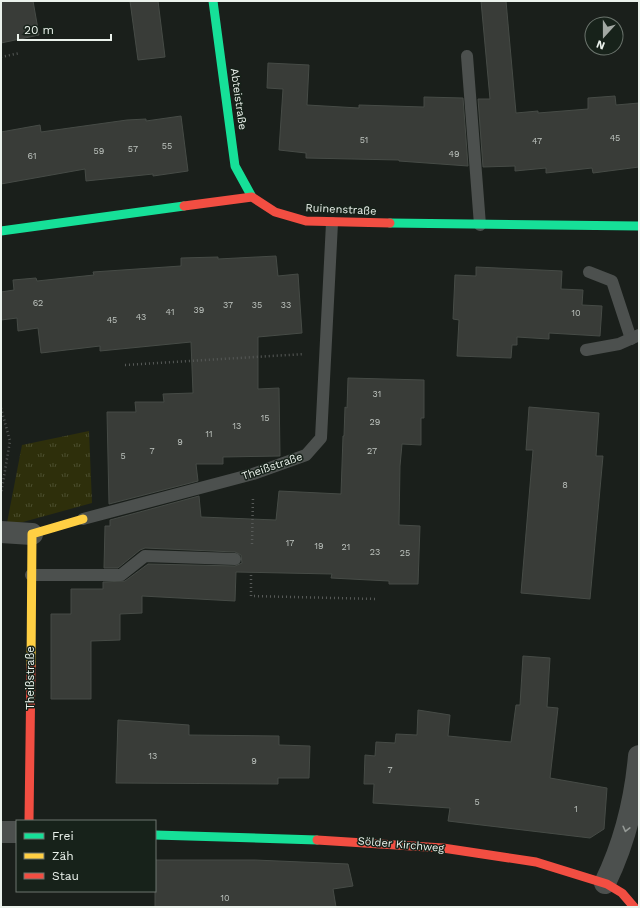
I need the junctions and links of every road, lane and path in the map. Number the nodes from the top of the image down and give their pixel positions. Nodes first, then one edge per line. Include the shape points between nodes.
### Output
1 (213, 1) edge
2 (20, 53) dead end
3 (1, 56) edge
4 (467, 56) dead end
5 (252, 197) junction
6 (332, 223) junction
7 (480, 225) junction
8 (639, 226) edge
9 (1, 231) edge
10 (589, 272) dead end
11 (635, 337) edge
12 (586, 350) dead end
13 (326, 352) junction
14 (125, 365) dead end
15 (1, 408) edge
16 (253, 474) junction
17 (1, 494) edge
18 (83, 519) joint
19 (1, 532) edge
20 (32, 534) junction
21 (252, 545) dead end
22 (235, 559) dead end
23 (251, 568) dead end
24 (31, 574) junction
25 (377, 599) dead end
26 (639, 756) edge
27 (29, 820) edge
28 (1, 832) edge
29 (16, 832) edge
30 (156, 835) edge
31 (605, 882) junction
32 (634, 907) edge

1 - 5 street, Abteistraße via 236,166
2 - 3 path
4 - 7 lane
5 - 6 street, Ruinenstraße via 275,212 306,221
5 - 9 street
6 - 7 street, Ruinenstraße
6 - 13 lane, Theißstraße
7 - 8 street, Ruinenstraße
10 - 11 lane via 612,281
11 - 12 lane via 619,344
13 - 14 path
13 - 16 lane, Theißstraße via 321,438 306,455
15 - 17 path via 10,441
16 - 18 lane, Theißstraße
16 - 21 path
18 - 20 street, Theißstraße
19 - 20 street, Theißstraße
20 - 24 street, Theißstraße
22 - 24 lane via 145,556 121,575
23 - 25 path via 251,596
24 - 27 street, Theißstraße
26 -> 31 street via 636,791 624,837
28 - 29 street
30 - 31 street, Sölder Kirchweg via 363,840 470,851 538,862
31 - 32 street, Sölder Kirchweg via 630,900

